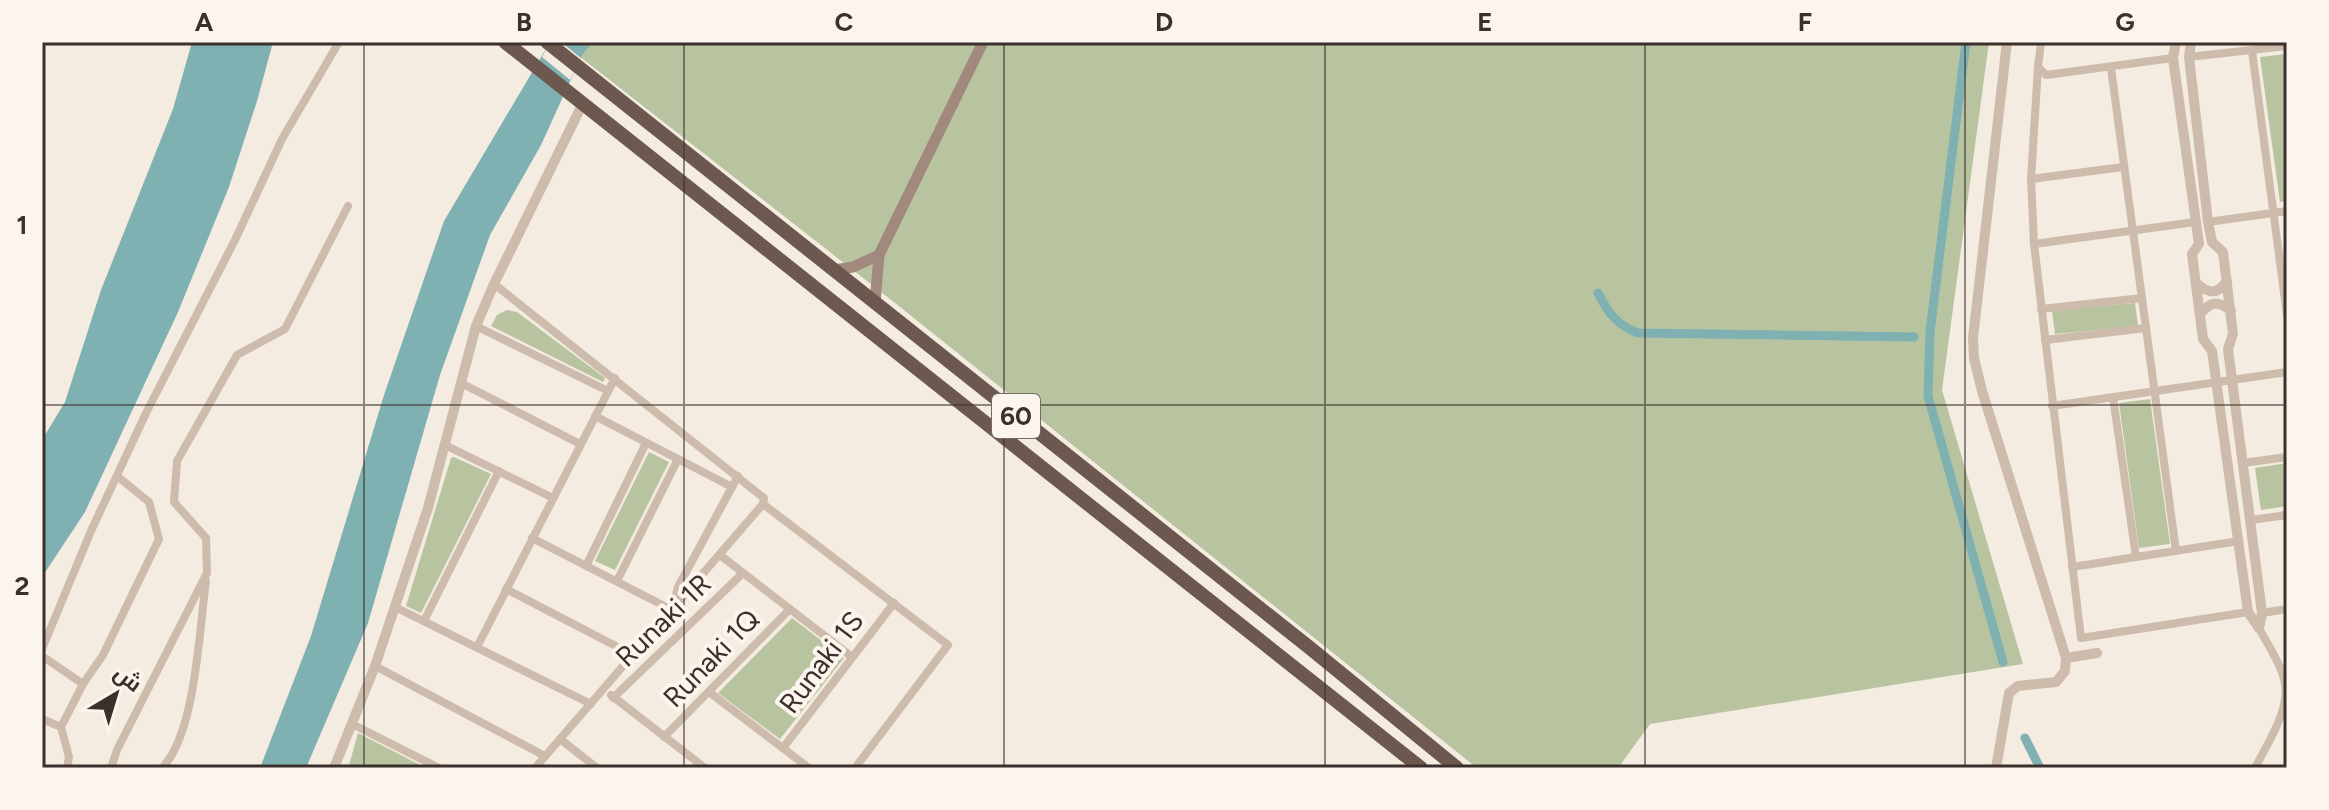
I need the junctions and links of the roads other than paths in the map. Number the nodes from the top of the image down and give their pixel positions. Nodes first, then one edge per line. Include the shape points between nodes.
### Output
1 (339, 42) edge
2 (505, 42) edge
3 (547, 42) edge
4 (983, 42) edge
5 (2007, 42) edge
6 (2041, 42) edge
7 (2176, 42) edge
8 (2191, 42) edge
9 (2287, 46) edge
10 (2252, 51) junction
11 (2189, 57) junction
12 (2173, 58) junction
13 (2038, 67) junction
14 (2111, 68) junction
15 (578, 100) junction
16 (2123, 167) junction
17 (2031, 179) junction
18 (348, 206) dead end
19 (2287, 211) edge
20 (2273, 212) junction
21 (2195, 222) junction
22 (2208, 222) junction
23 (2133, 230) junction
24 (2034, 244) junction
25 (879, 255) junction
26 (834, 270) junction
27 (2284, 278) edge
28 (2227, 281) junction
29 (2196, 283) junction
30 (494, 284) junction
31 (2142, 298) junction
32 (875, 303) junction
33 (2041, 309) junction
34 (2231, 311) junction
35 (2287, 313) edge
36 (2200, 314) junction
37 (476, 326) junction
38 (2146, 328) junction
39 (2045, 340) junction
40 (2287, 372) edge
41 (615, 378) junction
42 (2233, 380) junction
43 (2217, 382) junction
44 (461, 383) junction
45 (608, 391) junction
46 (2154, 391) junction
47 (2113, 397) junction
48 (2052, 406) junction
49 (595, 416) junction
50 (646, 443) junction
51 (580, 444) junction
52 (445, 445) junction
53 (2287, 457) edge
54 (678, 459) junction
55 (2243, 463) junction
56 (499, 471) junction
57 (117, 476) junction
58 (738, 476) junction
59 (732, 487) junction
60 (553, 498) junction
61 (763, 504) junction
62 (2287, 515) edge
63 (2251, 520) junction
64 (532, 538) junction
65 (2239, 541) junction
66 (2176, 551) junction
67 (720, 555) junction
68 (2136, 557) junction
69 (586, 566) junction
70 (2072, 567) junction
71 (1213, 572) junction
72 (207, 573) junction
73 (743, 573) junction
74 (617, 581) junction
75 (506, 589) junction
76 (1199, 592) junction
77 (894, 603) junction
78 (395, 607) junction
79 (790, 609) junction
80 (2287, 609) edge
81 (672, 610) junction
82 (2248, 612) junction
83 (2262, 613) junction
84 (424, 621) junction
85 (2259, 628) junction
86 (477, 647) junction
87 (42, 649) edge
88 (2097, 653) dead end
89 (633, 655) junction
90 (42, 656) edge
91 (852, 657) junction
92 (2066, 658) junction
93 (375, 666) junction
94 (83, 684) junction
95 (603, 689) junction
96 (709, 692) junction
97 (613, 698) junction
98 (591, 704) junction
99 (2283, 715) edge
100 (42, 719) edge
101 (352, 724) junction
102 (61, 727) junction
103 (664, 737) junction
104 (560, 739) junction
105 (783, 748) junction
106 (545, 756) junction
107 (338, 767) edge
108 (67, 768) edge
109 (111, 768) edge
110 (162, 768) edge
111 (439, 768) edge
112 (535, 768) edge
113 (597, 768) edge
114 (705, 768) edge
115 (809, 768) edge
116 (855, 768) edge
117 (1421, 768) edge
118 (1457, 768) edge
119 (1996, 768) edge
120 (2255, 768) edge

1 - 57 street via 282,139
2 - 15 highway, 60
3 - 26 highway, 60
4 - 25 main road
5 - 92 street via 1974,358
6 - 13 street
7 - 12 street
8 - 11 street
9 - 10 street
10 - 11 street
10 - 20 street
11 - 22 street
12 - 14 street
12 - 21 street
13 - 14 street via 2049,75
13 - 17 street
14 - 16 street
15 - 30 street
15 - 76 highway, 60
16 - 17 street
16 - 23 street
17 - 24 street
18 - 72 street via 285,329 237,355 177,461 174,502 206,538
19 - 20 street
20 - 22 street
20 - 27 street
21 - 23 street
21 - 29 street
22 - 28 street via 2212,242 2223,252
23 - 24 street
23 - 31 street
24 - 33 street
25 - 26 main road
25 - 32 main road
26 - 32 highway, 60
27 - 35 street
28 - 29 street via 2213,293
28 - 34 street
29 - 36 street
30 - 37 street
30 - 41 street, Runaki 1S
31 - 33 street
31 - 38 street
32 - 71 highway, 60
33 - 39 street
34 - 36 street via 2215,302
34 - 42 street via 2228,349
36 - 43 street
37 - 44 street
37 - 45 street
38 - 39 street
38 - 46 street
39 - 48 street
40 - 42 street
41 - 45 street
41 - 58 street, Runaki 1S
42 - 43 street
42 - 55 street
43 - 46 street
43 - 65 street
44 - 51 street
44 - 52 street
45 - 49 street
46 - 47 street
46 - 66 street
47 - 48 street
47 - 68 street
48 - 70 street
49 - 50 street
49 - 51 street
50 - 54 street
50 - 69 street
51 - 60 street
52 - 56 street
52 - 78 street
53 - 55 street
54 - 59 street
54 - 74 street
55 - 63 street
56 - 60 street
56 - 84 street
57 - 87 street
57 - 94 street via 149,502 159,539 103,655
58 - 59 street
58 - 61 street, Runaki 1S via 761,494
59 - 81 street via 678,587
60 - 64 street
61 - 67 street
61 - 77 street, Runaki 1S
62 - 63 street
63 - 83 street
64 - 69 street
64 - 75 street
65 - 66 street
65 - 82 street
66 - 68 street
67 - 73 street
67 - 81 street
68 - 70 street
69 - 74 street
70 - 82 street via 2081,638
71 - 76 highway via 1201,579
71 - 118 highway, 60
72 - 109 street
72 - 110 street via 188,716
73 - 79 street
73 - 97 street, Runaki 1R
74 - 81 street
75 - 86 street
75 - 89 street
76 - 117 highway, 60
77 - 91 street, Runaki 1S
77 - 116 street, Runaki 1S via 948,645
78 - 84 street
78 - 93 street
79 - 91 street
79 - 96 street, Runaki 1Q
80 - 83 street
81 - 89 street
82 - 85 street
83 - 85 street
84 - 86 street
85 - 99 street via 2284,678
86 - 98 street
88 - 92 street
89 - 95 street
90 - 94 street
91 - 105 street, Runaki 1S
92 - 119 street via 2065,671 2056,682 2018,686 2009,693
93 - 101 street
93 - 106 street
94 - 102 street
95 - 97 street
95 - 98 street
96 - 103 street, Runaki 1Q
96 - 105 street
97 - 103 street
98 - 104 street
99 - 120 street
100 - 102 street
101 - 107 street
101 - 111 street
102 - 108 street
103 - 114 street
104 - 106 street
104 - 113 street
105 - 115 street
106 - 112 street

